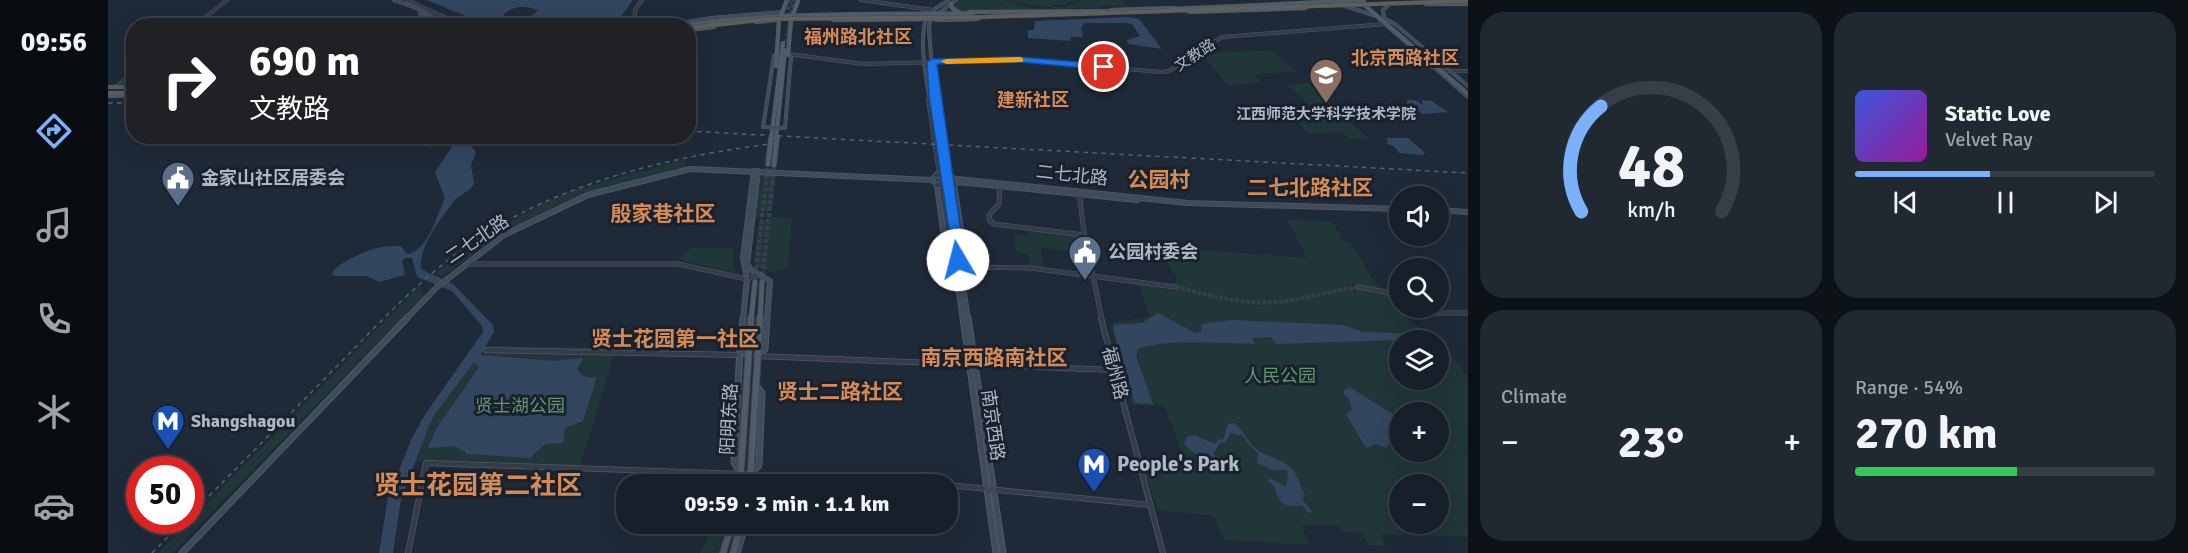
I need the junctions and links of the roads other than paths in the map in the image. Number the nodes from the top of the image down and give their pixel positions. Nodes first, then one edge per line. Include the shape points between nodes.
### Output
1 (227, 0) edge
2 (388, 0) edge
3 (394, 0) edge
4 (408, 0) edge
5 (642, 0) edge
6 (787, 0) edge
7 (861, 0) edge
8 (956, 0) edge
9 (1362, 0) edge
10 (798, 1) edge
11 (1341, 1) edge
12 (950, 2) edge
13 (1425, 2) edge
14 (1468, 2) edge
15 (1282, 4) junction
16 (1389, 5) junction
17 (1345, 6) junction
18 (1368, 6) junction
19 (1312, 8) junction
20 (1170, 10) junction
21 (1117, 11) junction
22 (934, 12) junction
23 (794, 14) junction
24 (929, 14) junction
25 (965, 14) junction
26 (770, 16) junction
27 (782, 16) junction
28 (204, 18) edge
29 (427, 18) edge
30 (434, 18) edge
31 (447, 18) edge
32 (634, 18) edge
33 (1382, 18) junction
34 (825, 19) junction
35 (791, 20) junction
36 (928, 20) junction
37 (696, 21) edge
38 (696, 23) edge
39 (696, 24) edge
40 (1385, 24) junction
41 (696, 27) edge
42 (696, 27) edge
43 (696, 27) edge
44 (784, 43) tunnel mouth
45 (778, 52) junction
46 (1416, 52) junction
47 (788, 54) junction
48 (932, 62) junction
49 (924, 63) junction
50 (1433, 67) junction
51 (1444, 71) junction
52 (1451, 71) junction
53 (1468, 71) edge
54 (126, 78) edge
55 (1468, 86) edge
56 (115, 87) junction
57 (126, 89) edge
58 (126, 91) edge
59 (108, 92) edge
60 (1468, 94) edge
61 (777, 101) junction
62 (768, 164) tunnel mouth
63 (774, 165) tunnel mouth
64 (756, 171) junction
65 (936, 176) joint
66 (951, 176) joint
67 (932, 180) junction
68 (956, 182) junction
69 (937, 185) junction
70 (1000, 185) junction
71 (1079, 193) junction
72 (1389, 210) edge
73 (1449, 212) edge
74 (1468, 213) edge
75 (1084, 234) junction
76 (466, 263) junction
77 (957, 266) junction
78 (745, 272) junction
79 (758, 274) junction
80 (1092, 276) junction
81 (747, 279) junction
82 (754, 282) tunnel mouth
83 (762, 282) tunnel mouth
84 (1176, 287) tunnel mouth
85 (1359, 287) tunnel mouth
86 (1389, 294) edge
87 (1449, 313) edge
88 (1468, 313) edge
89 (486, 350) dead end
90 (739, 352) junction
91 (747, 355) junction
92 (757, 356) junction
93 (972, 363) junction
94 (1114, 370) junction
95 (742, 474) junction
96 (751, 474) edge
97 (958, 486) edge
98 (990, 488) junction
99 (1150, 505) junction
100 (729, 534) edge
101 (738, 534) edge
102 (743, 534) edge
103 (182, 553) edge
104 (408, 553) edge
105 (723, 553) edge
106 (733, 553) edge
107 (737, 553) edge
108 (996, 553) edge
109 (1003, 553) edge
110 (1163, 553) edge

1 - 28 street
2 - 29 main road
3 - 30 main road
4 - 31 street
5 - 32 street
6 - 27 main road
7 - 22 street
8 - 12 main road
9 - 11 main road
9 - 18 main road
10 - 23 main road
11 - 15 main road
12 - 22 main road
12 - 25 main road via 952,9
13 - 14 main road, bridge
13 - 16 main road
13 - 20 highway, bridge
14 - 20 highway, bridge
15 - 20 main road, bridge
15 - 25 main road
16 - 18 main road
16 - 33 main road
17 - 18 main road
17 - 19 main road
17 - 33 main road
18 - 33 main road
19 - 20 main road, bridge
19 - 36 main road
20 - 21 highway, bridge
20 - 25 highway, bridge
21 - 25 main road, bridge
21 - 43 highway, bridge via 797,16
22 - 24 main road
22 - 25 main road
22 - 36 main road
23 - 24 main road
23 - 27 main road
23 - 35 main road
24 - 36 main road
25 - 34 main road, bridge via 903,21
25 - 42 highway, bridge via 768,19
26 - 27 main road
26 - 38 main road, bridge
26 - 39 main road
27 - 35 main road
27 - 37 main road
27 - 41 main road, bridge
27 - 45 main road
33 - 40 main road
33 - 51 main road
33 - 52 main road via 1395,24
34 - 35 main road
34 - 36 main road
35 - 47 main road
36 - 48 main road
36 - 49 main road
40 - 46 main road
40 - 48 street, 文教路 via 1222,37 1169,71 1020,60
40 - 60 main road
44 - 61 main road
45 - 47 main road, bridge via 774,56 764,127 785,128 791,57
45 - 61 main road via 774,82
46 - 50 main road
46 - 50 street via 1402,52 1418,67
47 - 49 street, 文教路 via 864,64
47 - 61 main road
48 - 49 street, 文教路
48 - 77 main road
49 - 77 main road
50 - 60 main road
51 - 52 street
51 - 60 main road
52 - 53 street
52 - 55 main road
54 - 56 street
56 - 57 main road
56 - 59 main road
58 - 59 main road
61 - 62 main road
61 - 63 main road
64 - 67 main road, 二七北路
64 - 76 main road, 二七北路 via 690,169 588,195 504,235
64 - 78 main road via 743,258
64 - 79 main road, 阳明东路 via 747,264
65 - 66 street, bridge
65 - 67 main road
66 - 68 main road
67 - 69 main road
68 - 69 street, 二七北路, bridge
68 - 70 main road, 二七北路
68 - 71 main road, 二七北路
68 - 77 main road via 966,261
69 - 77 main road via 947,261
70 - 71 main road, 二七北路
70 - 75 street via 999,204 989,215 994,224
71 - 72 main road, 二七北路 via 1187,205
71 - 75 street, 福州路
73 - 74 main road
75 - 80 street, 福州路
76 - 78 street via 679,263 741,276
76 - 81 street via 678,264
76 - 103 main road, 二七北路 via 436,288
77 - 80 street via 1030,268
77 - 93 main road, 南京西路
78 - 81 main road
79 - 81 street
79 - 92 main road, 阳明东路 via 770,280 765,349
80 - 84 street
80 - 94 street, 福州路
81 - 90 main road
82 - 91 main road, 阳明东路
83 - 92 main road, 阳明东路
85 - 86 street
87 - 88 street
89 - 90 street
90 - 91 main road
90 - 95 main road via 734,463
91 - 95 main road, 阳明东路
92 - 93 street
92 - 96 main road, 阳明东路
93 - 94 street
93 - 98 main road, 南京西路
94 - 99 street, 福州路
95 - 104 street via 426,463
97 - 98 street
98 - 99 street
98 - 108 main road, 南京西路
98 - 109 main road, 南京西路
99 - 110 street, 福州路
100 - 105 main road
101 - 106 main road
102 - 107 main road

